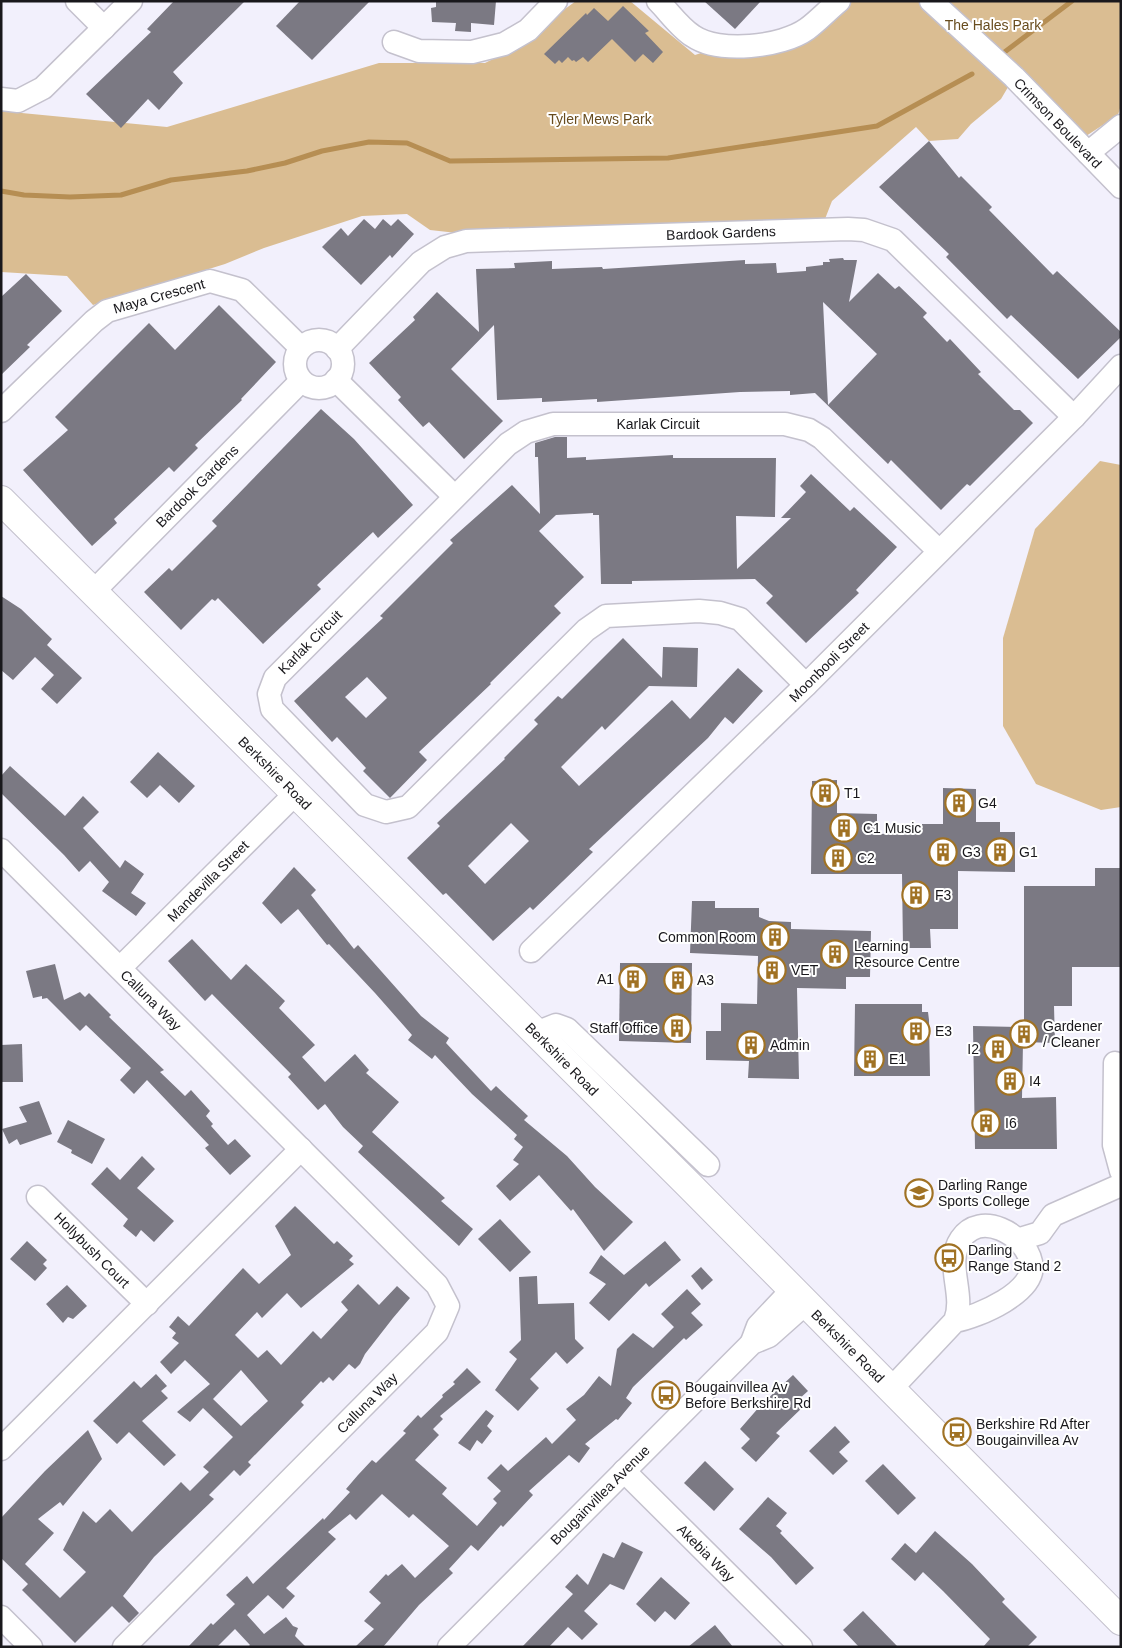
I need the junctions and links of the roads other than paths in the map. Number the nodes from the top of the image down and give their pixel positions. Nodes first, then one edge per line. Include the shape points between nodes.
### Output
1 (77, 1) edge
2 (131, 1) edge
3 (556, 1) edge
4 (658, 1) edge
5 (839, 1) edge
6 (930, 1) edge
7 (104, 28) junction
8 (394, 42) dead end
9 (1, 99) edge
10 (1121, 126) edge
11 (1088, 153) junction
12 (1121, 187) edge
13 (301, 348) junction
14 (337, 349) junction
15 (1121, 366) edge
16 (301, 380) junction
17 (336, 380) junction
18 (1, 411) edge
19 (1074, 417) junction
20 (454, 496) junction
21 (1, 500) edge
22 (939, 551) junction
23 (93, 592) junction
24 (806, 685) junction
25 (296, 794) junction
26 (1, 850) edge
27 (531, 952) dead end
28 (120, 968) junction
29 (536, 1033) junction
30 (1115, 1063) dead end
31 (301, 1149) junction
32 (708, 1165) dead end
33 (1121, 1171) edge
34 (1121, 1184) edge
35 (698, 1195) junction
36 (38, 1197) dead end
37 (1017, 1240) junction
38 (798, 1298) junction
39 (147, 1304) junction
40 (955, 1320) junction
41 (894, 1385) junction
42 (1, 1449) edge
43 (624, 1471) junction
44 (1, 1617) edge
45 (1121, 1621) edge
46 (789, 1643) edge
47 (31, 1647) edge
48 (124, 1647) edge
49 (448, 1647) edge

1 - 7 street
2 - 7 street
3 - 8 street via 528,30 504,44 472,52 419,51
4 - 5 street via 693,37 719,47 743,47 773,42 806,30
6 - 11 street, Crimson Boulevard via 1014,77
7 - 9 street via 43,88 18,100
10 - 11 street
11 - 12 street, Crimson Boulevard
13 - 14 street via 307,343 323,341
13 - 16 street via 295,361
13 - 18 street, Maya Crescent via 242,290 210,281 108,311
14 - 17 street via 342,361
14 - 19 street, Bardook Gardens via 421,262 445,247 466,241 856,230 893,240
15 - 19 street, Moonbooli Street
16 - 17 street via 323,388
16 - 23 street, Bardook Gardens
17 - 20 street
19 - 22 street, Moonbooli Street
20 - 22 street, Karlak Circuit via 518,436 553,424 785,424 808,430 822,438
20 - 24 street, Karlak Circuit via 275,678 269,694 272,709 365,805 386,812 408,807 586,630 606,616 699,611 740,619
21 - 23 main road, Berkshire Road
22 - 24 street, Moonbooli Street
23 - 25 main road, Berkshire Road
24 - 27 street, Moonbooli Street
25 - 28 street, Mandevilla Street
25 - 29 main road, Berkshire Road
26 - 28 street, Calluna Way
28 - 31 street, Calluna Way
29 - 32 street via 556,1025 567,1029
29 - 35 main road, Berkshire Road
30 - 33 street via 1114,1146
31 - 39 street
31 - 48 street, Calluna Way via 437,1284 448,1306 437,1332
34 - 37 street via 1053,1215 1040,1233
35 - 38 main road, Berkshire Road
35 - 41 street via 706,1188
36 - 39 street, Hollybush Court
37 - 40 street via 1025,1246 1032,1264 1019,1289 988,1310 971,1318
37 - 40 street via 996,1227 986,1225 975,1228 960,1240 954,1258 960,1300
38 - 41 main road, Berkshire Road
38 - 43 street, Bougainvillea Avenue via 768,1336 752,1343
39 - 42 street
40 - 41 street
41 - 45 main road, Berkshire Road
43 - 46 street, Akebia Way
43 - 49 street, Bougainvillea Avenue
44 - 47 street

